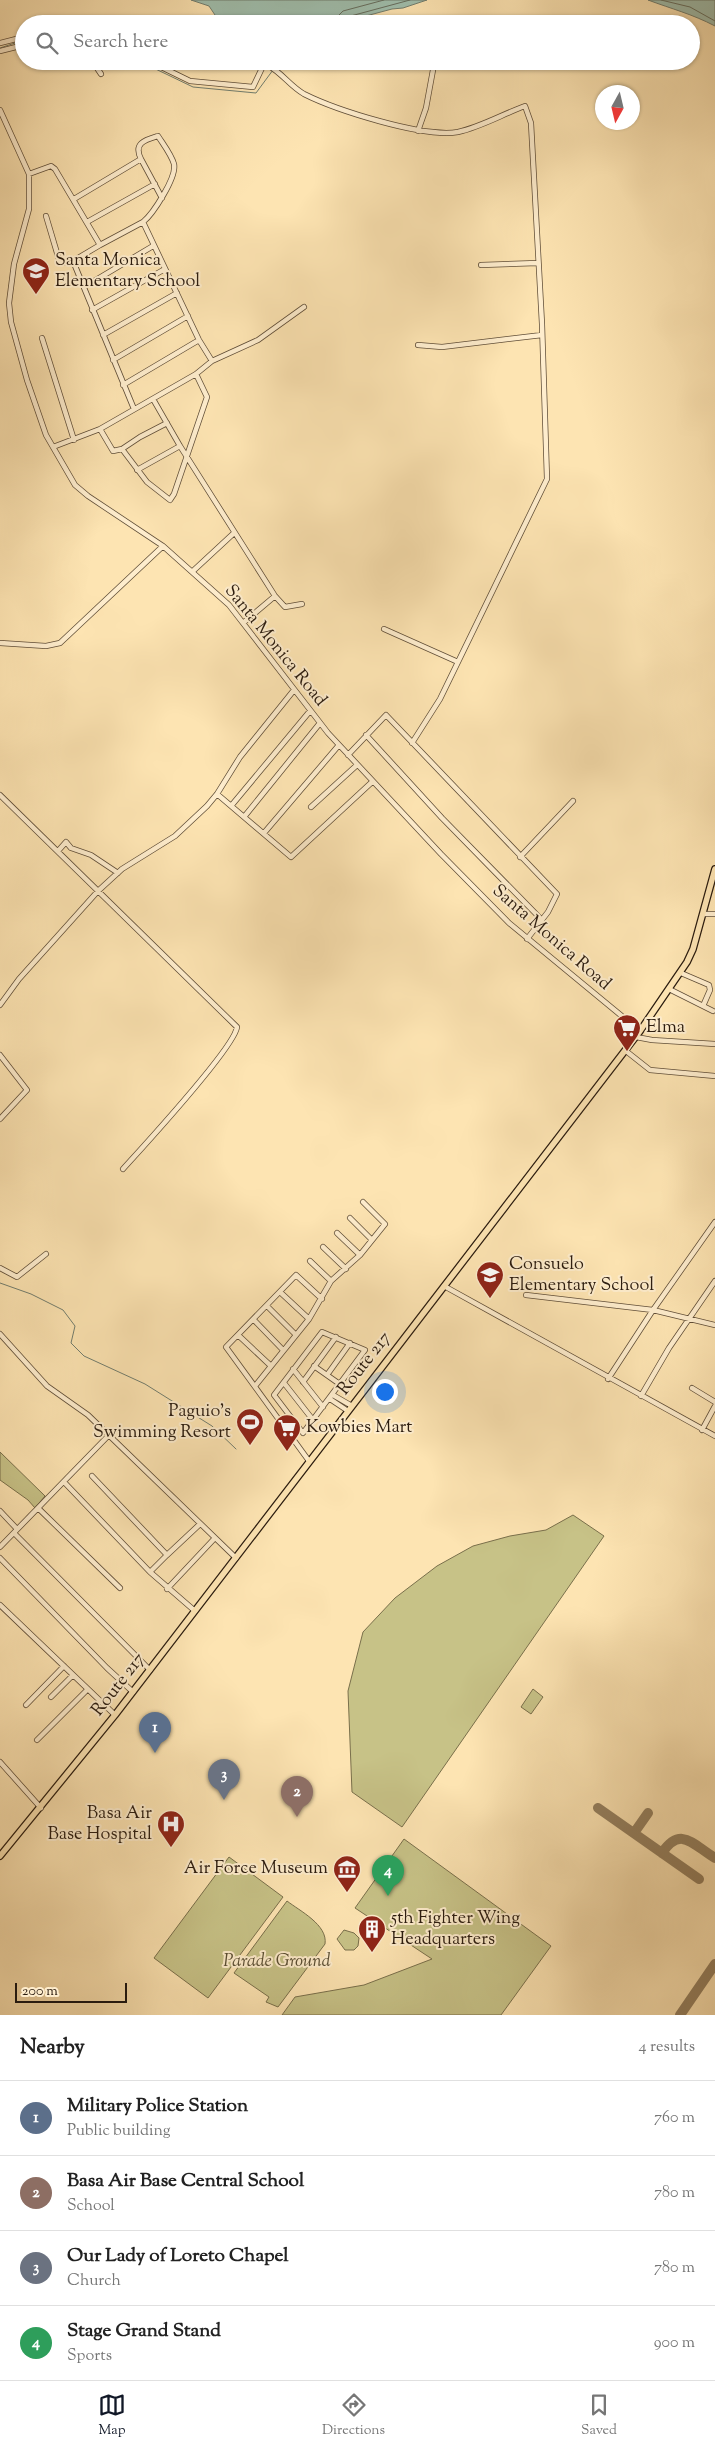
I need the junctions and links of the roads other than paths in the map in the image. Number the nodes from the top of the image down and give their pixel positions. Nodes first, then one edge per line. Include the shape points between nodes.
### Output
1 (15, 39) edge
2 (0, 43) edge
3 (15, 47) edge
4 (0, 51) edge
5 (98, 70) edge
6 (167, 70) edge
7 (261, 70) edge
8 (275, 70) edge
9 (433, 70) dead end
10 (101, 74) dead end
11 (0, 110) edge
12 (418, 131) junction
13 (141, 159) junction
14 (29, 174) junction
15 (155, 184) junction
16 (162, 198) junction
17 (74, 199) junction
18 (46, 216) dead end
19 (87, 222) junction
20 (143, 222) junction
21 (100, 245) junction
22 (153, 246) junction
23 (74, 261) junction
24 (538, 263) junction
25 (481, 265) dead end
26 (165, 269) junction
27 (84, 287) junction
28 (177, 292) junction
29 (304, 307) dead end
30 (92, 310) junction
31 (188, 316) junction
32 (542, 334) junction
33 (103, 335) junction
34 (42, 338) dead end
35 (199, 340) junction
36 (418, 345) dead end
37 (113, 360) junction
38 (212, 362) junction
39 (196, 374) junction
40 (123, 385) junction
41 (153, 399) junction
42 (134, 409) junction
43 (167, 423) junction
44 (100, 429) junction
45 (74, 440) junction
46 (180, 446) junction
47 (53, 447) junction
48 (122, 450) junction
49 (186, 457) junction
50 (138, 470) junction
51 (234, 533) junction
52 (163, 546) junction
53 (193, 571) junction
54 (275, 596) junction
55 (302, 604) dead end
56 (243, 623) junction
57 (384, 629) dead end
58 (0, 643) edge
59 (458, 662) junction
60 (294, 690) junction
61 (310, 711) junction
62 (320, 723) junction
63 (366, 735) junction
64 (412, 743) junction
65 (339, 745) junction
66 (348, 755) junction
67 (357, 765) junction
68 (372, 782) junction
69 (218, 794) junction
70 (0, 795) edge
71 (573, 801) dead end
72 (231, 806) junction
73 (311, 808) dead end
74 (244, 817) junction
75 (264, 833) junction
76 (58, 851) junction
77 (520, 857) junction
78 (715, 869) edge
79 (118, 873) junction
80 (98, 890) junction
81 (702, 914) junction
82 (715, 914) edge
83 (542, 920) junction
84 (527, 939) junction
85 (681, 973) junction
86 (669, 989) junction
87 (0, 1005) edge
88 (703, 1006) junction
89 (713, 1011) dead end
90 (638, 1034) junction
91 (715, 1044) edge
92 (626, 1051) junction
93 (0, 1055) edge
94 (715, 1076) edge
95 (0, 1119) edge
96 (124, 1169) dead end
97 (363, 1202) dead end
98 (350, 1218) dead end
99 (715, 1222) edge
100 (337, 1233) dead end
101 (372, 1240) junction
102 (323, 1247) dead end
103 (46, 1254) dead end
104 (360, 1255) junction
105 (310, 1261) dead end
106 (0, 1268) edge
107 (346, 1269) junction
108 (715, 1281) edge
109 (331, 1282) junction
110 (444, 1286) junction
111 (280, 1292) junction
112 (526, 1295) dead end
113 (322, 1299) junction
114 (266, 1306) junction
115 (653, 1310) junction
116 (309, 1319) junction
117 (254, 1320) junction
118 (689, 1320) junction
119 (715, 1325) edge
120 (0, 1334) edge
121 (295, 1334) junction
122 (238, 1335) junction
123 (336, 1337) junction
124 (350, 1343) junction
125 (282, 1350) junction
126 (271, 1366) junction
127 (314, 1366) junction
128 (293, 1369) junction
129 (327, 1375) junction
130 (608, 1379) junction
131 (303, 1382) junction
132 (284, 1383) junction
133 (341, 1385) junction
134 (255, 1386) junction
135 (692, 1388) dead end
136 (641, 1396) junction
137 (331, 1397) junction
138 (715, 1402) edge
139 (323, 1407) junction
140 (350, 1408) junction
141 (313, 1420) junction
142 (702, 1430) junction
143 (108, 1435) junction
144 (715, 1436) edge
145 (310, 1461) junction
146 (92, 1476) dead end
147 (64, 1482) junction
148 (38, 1508) junction
149 (0, 1511) edge
150 (200, 1524) junction
151 (16, 1531) junction
152 (214, 1539) junction
153 (0, 1547) edge
154 (167, 1555) junction
155 (0, 1558) edge
156 (236, 1558) junction
157 (150, 1572) junction
158 (120, 1588) dead end
159 (167, 1589) junction
160 (0, 1605) edge
161 (195, 1611) junction
162 (64, 1666) junction
163 (150, 1670) junction
164 (73, 1675) junction
165 (88, 1689) junction
166 (133, 1692) junction
167 (51, 1697) dead end
168 (26, 1705) dead end
169 (115, 1715) junction
170 (37, 1740) dead end
171 (0, 1762) edge
172 (41, 1808) junction
173 (0, 1854) edge

1 - 2 street
3 - 4 street
5 - 10 street
6 - 7 street via 190,81 253,88
8 - 12 street via 304,94
9 - 12 street
11 - 14 street, Santa Monica Road
12 - 24 street via 471,129 525,106 531,123
13 - 15 street
13 - 16 street via 138,146 158,136 174,164
13 - 17 street
14 - 17 street via 51,166
14 - 47 street, Santa Monica Road via 29,209 14,264 9,302 11,322 27,380 46,436
15 - 16 street
15 - 19 street
16 - 20 street
17 - 19 street
18 - 23 street via 60,263
19 - 21 street
20 - 21 street
20 - 22 street
21 - 23 street
22 - 26 street
22 - 27 street
23 - 27 street
24 - 25 street
24 - 32 street
26 - 28 street
26 - 30 street
27 - 30 street
28 - 31 street
28 - 33 street
29 - 38 street via 258,340
30 - 33 street
31 - 35 street
31 - 37 street
32 - 36 street via 442,347
32 - 59 street via 547,479
33 - 37 street
34 - 45 street
35 - 38 street
35 - 40 street
37 - 40 street
38 - 39 street
39 - 41 street
39 - 49 street via 207,398
40 - 42 street
41 - 42 street
41 - 43 street
42 - 44 street
43 - 46 street
43 - 48 street
44 - 45 street
44 - 48 street via 113,451
45 - 47 street
46 - 49 street
46 - 50 street
47 - 52 street, Santa Monica Road via 77,488
48 - 50 street
49 - 50 street via 170,500
49 - 51 street
51 - 53 street
51 - 54 street
52 - 53 street, Santa Monica Road
52 - 58 street via 60,643 46,646
53 - 56 street, Santa Monica Road
54 - 55 street via 285,607
54 - 56 street
56 - 60 street, Santa Monica Road
57 - 59 street
59 - 64 street
60 - 61 street, Santa Monica Road
60 - 69 street via 240,757
61 - 62 street, Santa Monica Road
61 - 72 street
62 - 65 street, Santa Monica Road
62 - 74 street
63 - 64 street via 386,715
63 - 66 street
63 - 83 street
64 - 77 street
65 - 66 street, Santa Monica Road
65 - 75 street
66 - 67 street, Santa Monica Road
67 - 68 street, Santa Monica Road
67 - 73 street
68 - 75 street via 294,856 288,856
68 - 84 street, Santa Monica Road
69 - 72 street
69 - 79 street via 175,836
70 - 76 street
71 - 77 street
72 - 74 street
74 - 75 street
76 - 79 street via 66,842 71,848 91,855
76 - 80 street
77 - 83 street via 557,894
78 - 81 main road, Route 217
79 - 80 street
80 - 87 street
80 - 96 street via 237,1027 234,1037 214,1063
81 - 82 street
81 - 85 main road, Route 217 via 692,950
83 - 84 street
84 - 90 street, Santa Monica Road
85 - 86 main road, Route 217
85 - 88 street via 709,985
86 - 88 street
86 - 90 main road, Route 217
88 - 89 street
90 - 91 street via 652,1040
90 - 92 main road, Route 217
92 - 94 street via 650,1070
92 - 110 main road, Route 217
93 - 95 street via 27,1090
97 - 101 street via 385,1224
98 - 101 street
99 - 115 street
100 - 104 street
101 - 104 street
102 - 107 street
103 - 106 street via 17,1277
104 - 107 street
105 - 109 street
107 - 109 street
108 - 118 street
109 - 113 street
110 - 130 street
110 - 140 main road, Route 217
111 - 113 street via 296,1274
111 - 114 street
111 - 116 street
112 - 115 street
113 - 116 street
114 - 117 street
114 - 121 street
115 - 118 street
115 - 130 street
116 - 121 street
117 - 122 street
117 - 125 street
118 - 119 street
118 - 136 street
120 - 143 street via 47,1386 88,1415
121 - 125 street
122 - 126 street
122 - 134 street via 226,1347
123 - 124 street
123 - 127 street
123 - 128 street via 320,1333
124 - 129 street
124 - 133 street via 365,1350
125 - 126 street
126 - 134 street
127 - 129 street
127 - 131 street
128 - 131 street
128 - 132 street
129 - 133 street
130 - 136 street
131 - 139 street
132 - 141 street
132 - 141 street via 274,1397 303,1433
133 - 137 street
134 - 145 street
135 - 138 street
136 - 142 street
137 - 139 street
137 - 140 street
138 - 142 street
139 - 141 street
140 - 145 main road, Route 217
142 - 144 street
143 - 147 street
143 - 150 street
145 - 156 main road, Route 217
146 - 154 street
147 - 148 street
147 - 157 street
148 - 151 street
148 - 158 street
149 - 151 street
150 - 152 street
150 - 154 street
151 - 153 street
151 - 163 street
152 - 156 street
152 - 159 street
154 - 157 street
155 - 166 street
156 - 161 main road, Route 217
157 - 159 street
159 - 161 street
160 - 162 street
161 - 163 main road, Route 217
162 - 164 street
162 - 168 street
163 - 166 main road, Route 217
164 - 165 street
164 - 167 street
165 - 169 street
165 - 170 street
166 - 169 main road, Route 217
169 - 172 main road, Route 217
171 - 172 street
172 - 173 main road, Route 217

